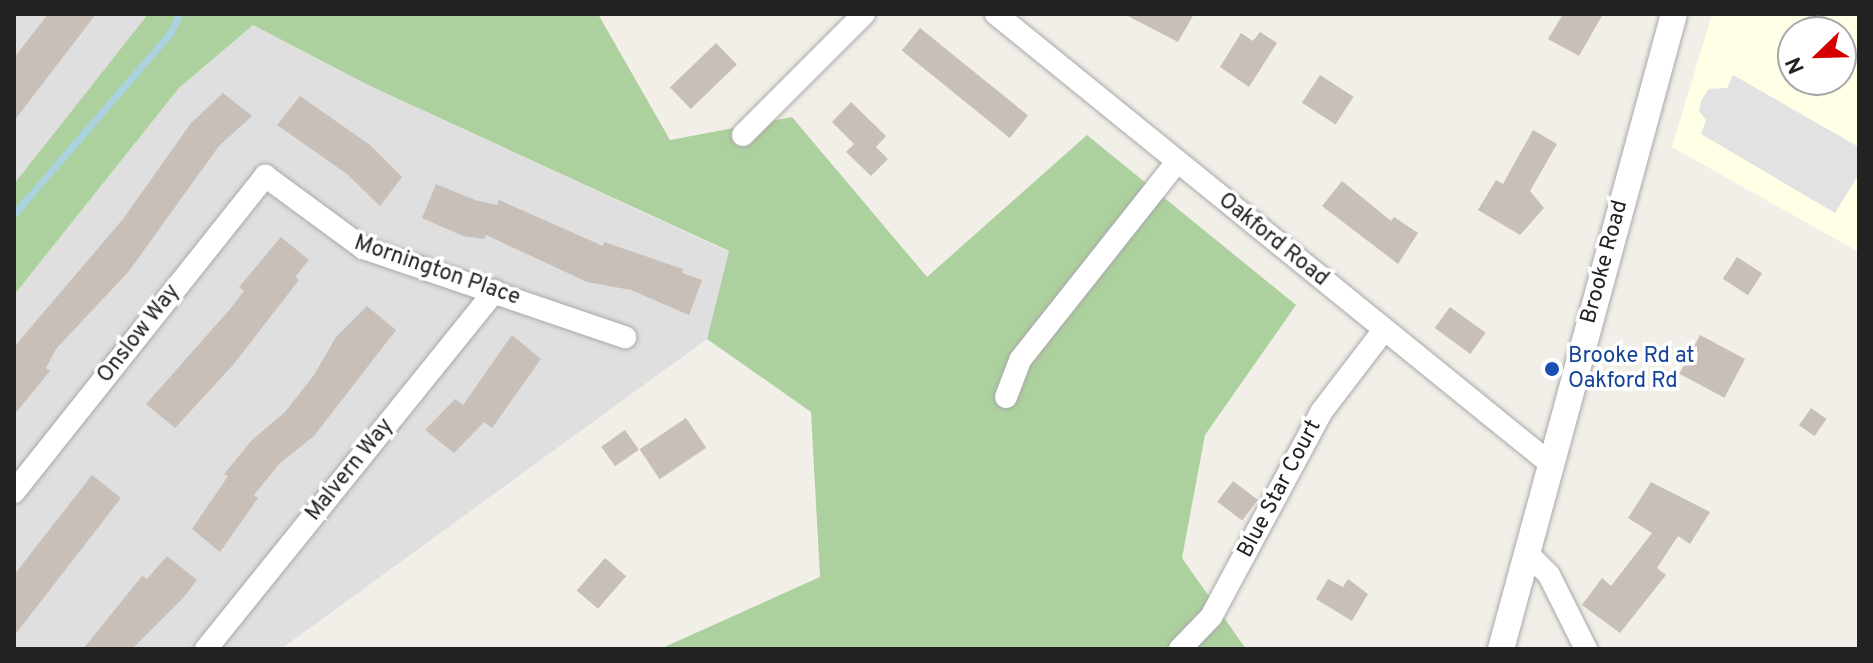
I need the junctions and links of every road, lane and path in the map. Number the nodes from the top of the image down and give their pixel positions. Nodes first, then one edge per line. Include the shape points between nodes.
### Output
1 (864, 14) edge
2 (996, 14) edge
3 (1674, 14) edge
4 (743, 135) dead end
5 (1177, 162) junction
6 (265, 176) joint
7 (495, 291) junction
8 (1384, 330) junction
9 (625, 337) dead end
10 (1006, 397) dead end
11 (1552, 465) junction
12 (14, 492) edge
13 (1529, 555) junction
14 (206, 649) edge
15 (1180, 649) edge
16 (1501, 649) edge
17 (1586, 649) edge

1 - 4 street
2 - 5 street, Oakford Road
3 - 11 street, Brooke Road
5 - 8 street, Oakford Road
5 - 10 street via 1020,360
6 - 7 street, Mornington Place via 347,240
6 - 12 street, Onslow Way
7 - 9 street, Mornington Place
7 - 14 street, Malvern Way
8 - 11 street, Oakford Road
8 - 15 street, Blue Star Court via 1322,411 1211,617
11 - 13 street, Brooke Road
13 - 16 street, Brooke Road
13 - 17 street via 1549,575

